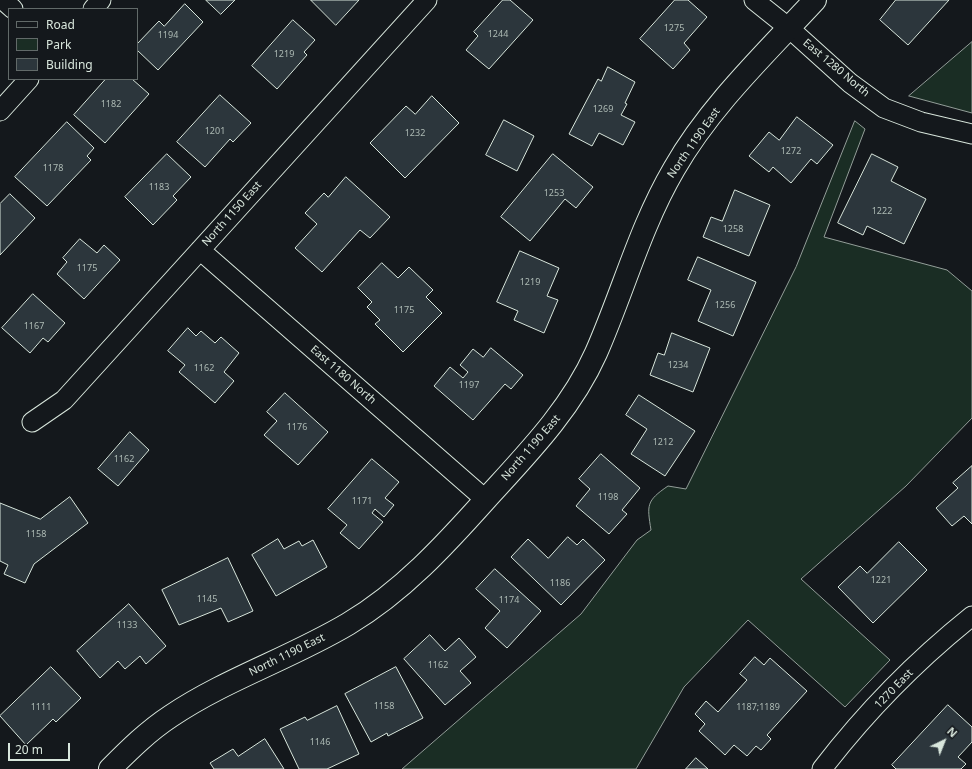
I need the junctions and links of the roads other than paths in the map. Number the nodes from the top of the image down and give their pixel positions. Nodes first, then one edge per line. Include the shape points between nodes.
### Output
1 (3, 0) edge
2 (101, 0) edge
3 (427, 0) edge
4 (754, 0) edge
5 (815, 0) edge
6 (12, 8) edge
7 (94, 8) edge
8 (789, 28) junction
9 (28, 80) edge
10 (0, 111) edge
11 (972, 134) edge
12 (200, 250) junction
13 (32, 422) dead end
14 (486, 500) junction
15 (972, 616) edge
16 (110, 769) edge
17 (822, 769) edge

1 - 6 street
2 - 7 street
3 - 12 street, North 1150 East
4 - 8 street, East 1280 North
5 - 8 street, North 1190 East
8 - 11 street, East 1280 North via 850,83 884,108 921,122
8 - 14 street, North 1190 East via 712,115 674,168 638,246 596,354 577,390 555,422
9 - 10 street
12 - 13 street, North 1150 East via 64,400
12 - 14 street, East 1180 North
14 - 16 street, North 1190 East via 428,562 383,601 343,627 219,688 171,716 132,746
15 - 17 street, 1270 East via 900,681

